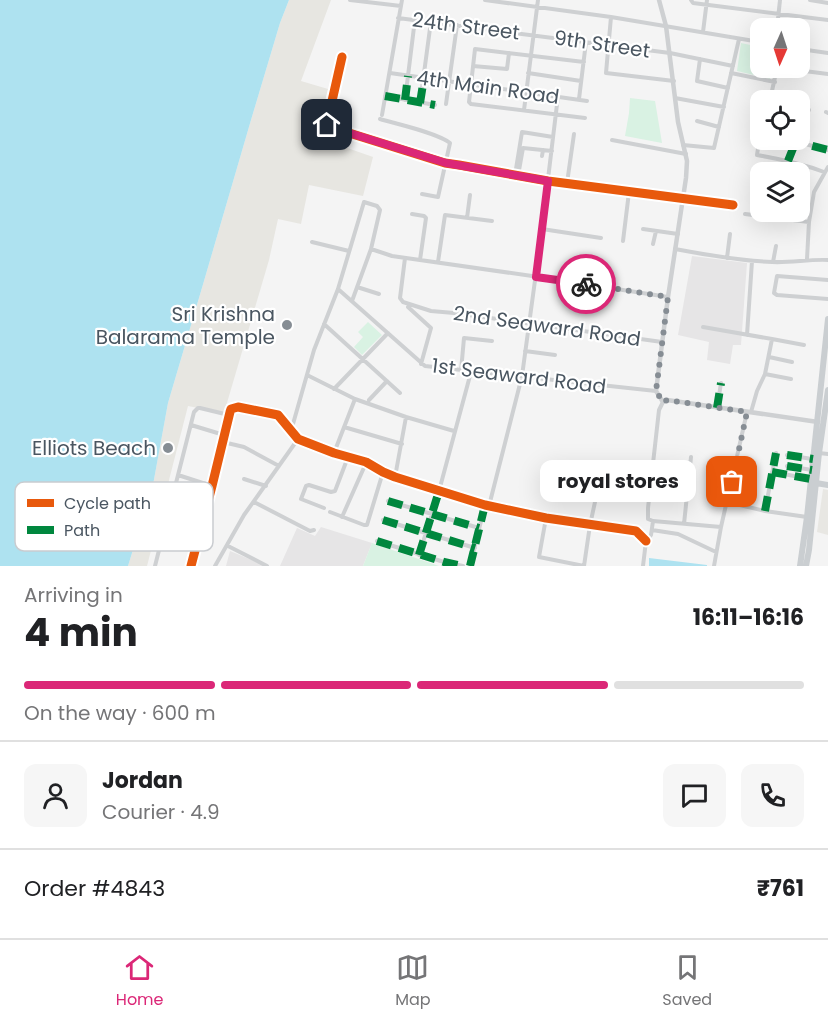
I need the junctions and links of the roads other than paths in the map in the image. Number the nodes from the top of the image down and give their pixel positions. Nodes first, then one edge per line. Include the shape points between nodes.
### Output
1 (350, 0) edge
2 (402, 0) edge
3 (485, 0) edge
4 (538, 0) edge
5 (659, 0) edge
6 (691, 0) edge
7 (780, 0) edge
8 (810, 0) edge
9 (707, 2) edge
10 (828, 3) edge
11 (401, 6) junction
12 (537, 7) junction
13 (778, 13) junction
14 (611, 17) junction
15 (398, 18) junction
16 (778, 18) edge
17 (415, 20) junction
18 (828, 20) edge
19 (431, 21) junction
20 (457, 25) junction
21 (666, 26) junction
22 (703, 32) junction
23 (533, 35) junction
24 (739, 39) junction
25 (750, 41) edge
26 (586, 42) junction
27 (608, 45) junction
28 (810, 50) edge
29 (509, 53) junction
30 (670, 53) junction
31 (828, 53) edge
32 (531, 56) junction
33 (342, 57) dead end
34 (700, 59) junction
35 (584, 62) junction
36 (473, 66) junction
37 (733, 66) junction
38 (810, 72) edge
39 (390, 73) junction
40 (528, 73) junction
41 (731, 73) junction
42 (828, 74) edge
43 (408, 76) junction
44 (424, 78) junction
45 (776, 78) edge
46 (449, 81) junction
47 (581, 81) junction
48 (674, 81) junction
49 (775, 82) junction
50 (471, 84) junction
51 (728, 88) junction
52 (773, 90) edge
53 (526, 92) junction
54 (385, 96) junction
55 (558, 96) junction
56 (675, 98) junction
57 (579, 99) junction
58 (405, 100) junction
59 (587, 101) dead end
60 (420, 102) junction
61 (446, 104) dead end
62 (435, 105) dead end
63 (724, 107) junction
64 (524, 110) junction
65 (556, 114) junction
66 (585, 118) dead end
67 (697, 121) dead end
68 (719, 127) junction
69 (574, 134) dead end
70 (553, 137) junction
71 (612, 140) dead end
72 (683, 145) junction
73 (810, 145) edge
74 (543, 150) junction
75 (757, 150) edge
76 (792, 150) edge
77 (828, 150) edge
78 (552, 152) junction
79 (686, 154) junction
80 (542, 156) dead end
81 (788, 161) junction
82 (446, 163) junction
83 (828, 167) edge
84 (825, 172) junction
85 (517, 175) junction
86 (548, 181) junction
87 (567, 183) junction
88 (629, 192) junction
89 (422, 195) dead end
90 (470, 195) dead end
91 (683, 199) junction
92 (732, 205) dead end
93 (412, 214) dead end
94 (745, 214) dead end
95 (750, 215) edge
96 (810, 216) edge
97 (467, 218) junction
98 (492, 221) dead end
99 (809, 222) edge
100 (542, 229) junction
101 (643, 229) dead end
102 (656, 231) junction
103 (678, 234) junction
104 (730, 234) dead end
105 (602, 238) dead end
106 (623, 241) dead end
107 (312, 242) dead end
108 (653, 244) dead end
109 (776, 246) dead end
110 (371, 249) junction
111 (675, 249) junction
112 (349, 251) junction
113 (405, 258) junction
114 (727, 258) junction
115 (807, 259) junction
116 (420, 260) junction
117 (828, 260) edge
118 (752, 261) junction
119 (438, 262) junction
120 (773, 262) junction
121 (536, 277) junction
122 (828, 280) edge
123 (357, 287) junction
124 (338, 290) junction
125 (379, 294) dead end
126 (668, 297) junction
127 (828, 299) edge
128 (352, 301) junction
129 (408, 307) dead end
130 (828, 319) edge
131 (324, 324) junction
132 (529, 324) junction
133 (703, 327) dead end
134 (388, 333) junction
135 (747, 335) junction
136 (772, 339) junction
137 (492, 341) dead end
138 (662, 342) junction
139 (804, 345) dead end
140 (525, 351) junction
141 (555, 355) dead end
142 (769, 357) junction
143 (363, 358) junction
144 (792, 362) dead end
145 (421, 364) junction
146 (461, 370) junction
147 (471, 372) junction
148 (765, 374) junction
149 (307, 375) junction
150 (522, 376) junction
151 (791, 379) dead end
152 (387, 381) junction
153 (721, 383) dead end
154 (334, 389) junction
155 (828, 390) edge
156 (656, 391) junction
157 (400, 393) dead end
158 (355, 399) junction
159 (369, 400) dead end
160 (663, 402) junction
161 (717, 408) junction
162 (749, 412) junction
163 (229, 415) junction
164 (406, 417) junction
165 (821, 422) junction
166 (191, 425) junction
167 (344, 427) junction
168 (291, 431) junction
169 (454, 431) junction
170 (224, 435) junction
171 (298, 439) junction
172 (223, 442) junction
173 (402, 444) junction
174 (334, 453) junction
175 (776, 453) dead end
176 (819, 453) junction
177 (828, 454) edge
178 (787, 455) dead end
179 (348, 457) junction
180 (691, 457) dead end
181 (813, 459) junction
182 (366, 462) junction
183 (279, 466) junction
184 (787, 466) dead end
185 (812, 470) junction
186 (383, 472) junction
187 (772, 472) junction
188 (178, 475) junction
189 (395, 477) junction
190 (244, 479) dead end
191 (814, 481) junction
192 (176, 482) edge
193 (200, 482) edge
194 (213, 482) edge
195 (828, 485) edge
196 (266, 486) junction
197 (439, 491) junction
198 (388, 501) dead end
199 (254, 502) junction
200 (595, 502) dead end
201 (727, 502) junction
202 (487, 506) junction
203 (811, 506) junction
204 (324, 508) dead end
205 (765, 511) junction
206 (330, 512) dead end
207 (432, 514) junction
208 (342, 517) junction
209 (807, 517) junction
210 (546, 518) junction
211 (383, 519) dead end
212 (652, 521) junction
213 (684, 524) junction
214 (590, 525) junction
215 (721, 527) junction
216 (479, 528) junction
217 (314, 530) dead end
218 (652, 530) junction
219 (426, 533) junction
220 (377, 541) dead end
221 (646, 541) junction
222 (228, 546) junction
223 (475, 548) junction
224 (159, 551) edge
225 (195, 551) edge
226 (716, 552) junction
227 (419, 555) junction
228 (155, 566) edge
229 (191, 566) edge
230 (215, 566) edge
231 (267, 566) edge
232 (464, 566) edge
233 (470, 566) edge
234 (584, 566) edge
235 (643, 566) edge
236 (714, 566) edge
237 (800, 566) edge
238 (806, 566) edge

1 - 11 street
2 - 11 street
3 - 12 street
4 - 12 street
5 - 21 street
6 - 9 street
7 - 13 street
8 - 10 street
9 - 13 street
9 - 22 street
11 - 15 street
12 - 14 street
12 - 23 street
13 - 16 street
13 - 18 street
14 - 21 street
14 - 27 street
15 - 17 street, 24th Street
15 - 39 street
17 - 19 street, 24th Street
17 - 43 street
19 - 20 street, 24th Street
19 - 44 street
20 - 23 street, 24th Street
20 - 46 street
21 - 22 street
21 - 30 street
22 - 24 street
23 - 26 street, 9th Street
23 - 32 street
24 - 25 street
24 - 37 street
26 - 27 street, 9th Street
26 - 35 street
27 - 30 street, 9th Street
27 - 48 street via 606,73
28 - 31 street
29 - 32 street
29 - 36 street via 508,69
29 - 36 street via 475,49
30 - 34 street, 9th Street
30 - 48 street
32 - 35 street
32 - 40 street
33 - 82 street via 327,125
34 - 37 street, 9th Street
34 - 51 street via 697,81
35 - 47 street
36 - 50 street
37 - 41 street
38 - 42 street
39 - 43 street, 4th Main Road
39 - 54 street
40 - 47 street
40 - 53 street
41 - 49 street
41 - 51 street
43 - 44 street, 4th Main Road
43 - 58 street
44 - 46 street, 4th Main Road
44 - 60 street
45 - 49 street
46 - 50 street, 4th Main Road
46 - 61 street
47 - 57 street
48 - 56 street
49 - 52 street
50 - 53 street, 4th Main Road
50 - 64 street via 470,103
51 - 63 street
53 - 55 street, 4th Main Road
53 - 64 street
54 - 58 street
54 - 82 street via 380,117 448,140
55 - 57 street, 4th Main Road
55 - 65 street
56 - 63 street
56 - 72 street
57 - 59 street, 4th Main Road
58 - 60 street
60 - 62 street
63 - 68 street
64 - 65 street
65 - 66 street
65 - 70 street
67 - 68 street
68 - 72 street via 714,148
69 - 87 street
70 - 78 street
70 - 85 street via 522,132
71 - 79 street
72 - 79 street
73 - 77 street
74 - 78 street
74 - 80 street
74 - 85 street via 523,148
75 - 81 street via 758,155
76 - 81 street
78 - 86 street
79 - 91 street
81 - 84 street
82 - 85 street
82 - 89 street via 437,198
83 - 84 street
84 - 96 street via 814,192
85 - 86 street
86 - 87 street
86 - 100 street
87 - 88 street
88 - 91 street
88 - 106 street
90 - 97 street
91 - 92 street
91 - 103 street
93 - 116 street via 426,218
94 - 95 street
97 - 98 street
97 - 119 street via 445,216
99 - 115 street
100 - 105 street
100 - 121 street
101 - 102 street
102 - 103 street
102 - 108 street
103 - 111 street
104 - 114 street
107 - 112 street
109 - 120 street
110 - 112 street via 380,210 364,202
110 - 113 street
110 - 123 street
111 - 114 street
111 - 126 street
112 - 124 street
113 - 116 street
113 - 132 street, 2nd Seaward Road via 400,299 403,302 431,311
114 - 118 street
115 - 117 street
115 - 120 street
116 - 119 street
118 - 120 street
118 - 135 street
119 - 121 street
121 - 126 street
121 - 132 street
122 - 127 street via 777,276 774,293
123 - 125 street
123 - 128 street
124 - 128 street, 1st Seaward Road
124 - 131 street
126 - 138 street
128 - 134 street, 1st Seaward Road
129 - 145 street via 431,328
130 - 165 main road
131 - 143 street
131 - 149 street
132 - 138 street, 2nd Seaward Road
132 - 140 street
133 - 135 street
134 - 143 street
134 - 145 street, 1st Seaward Road
135 - 136 street
136 - 139 street
136 - 142 street
137 - 146 street via 464,338
138 - 156 street
140 - 141 street
140 - 150 street
142 - 144 street
142 - 148 street
143 - 152 street
143 - 154 street
145 - 146 street, 1st Seaward Road
146 - 147 street, 1st Seaward Road
147 - 150 street, 1st Seaward Road
147 - 169 street
148 - 151 street
148 - 162 street
149 - 154 street
149 - 168 street
150 - 156 street, 1st Seaward Road
150 - 202 street
152 - 157 street
152 - 159 street
153 - 161 street
154 - 158 street
155 - 165 main road
156 - 160 street
158 - 164 street
158 - 167 street
160 - 161 street
160 - 212 street via 648,508 648,519
161 - 162 street
162 - 165 street
162 - 201 street
163 - 166 street via 198,408
163 - 168 street via 231,409 238,407 278,415
163 - 170 street
164 - 169 street
164 - 173 street
165 - 176 main road
165 - 181 main road
166 - 170 street
166 - 188 street
167 - 173 street
167 - 174 street
168 - 171 street
169 - 197 street
170 - 172 street
171 - 174 street
171 - 183 street
172 - 183 street via 243,447
172 - 194 street
173 - 189 street
174 - 179 street
175 - 187 street
176 - 177 street
176 - 191 main road
178 - 181 street
179 - 182 street
179 - 204 street via 335,491 306,486 301,499
180 - 213 street
181 - 185 main road
182 - 186 street
182 - 208 street
183 - 196 street
184 - 185 street
185 - 191 main road
186 - 189 street
186 - 208 street via 367,525
187 - 191 street
187 - 205 street
188 - 192 street
188 - 193 street
189 - 197 street
190 - 196 street
191 - 195 main road
191 - 203 main road
196 - 199 street
197 - 202 street
197 - 207 street
198 - 207 street
199 - 217 street
199 - 222 street
200 - 214 street
201 - 205 street
201 - 215 street
202 - 210 street
202 - 216 street
203 - 209 main road
203 - 238 main road
205 - 209 street
206 - 208 street
207 - 216 street
207 - 219 street
209 - 237 main road
210 - 214 street
210 - 234 street via 539,556
211 - 219 street
212 - 213 street
212 - 218 street
213 - 215 street
214 - 221 street via 636,531
214 - 234 street
215 - 226 street
216 - 223 street
218 - 221 street
218 - 226 street via 678,534
219 - 223 street
219 - 227 street
220 - 227 street
221 - 235 street
222 - 230 street
222 - 231 street
223 - 233 street
224 - 228 street
225 - 229 street
226 - 236 street
227 - 232 street

